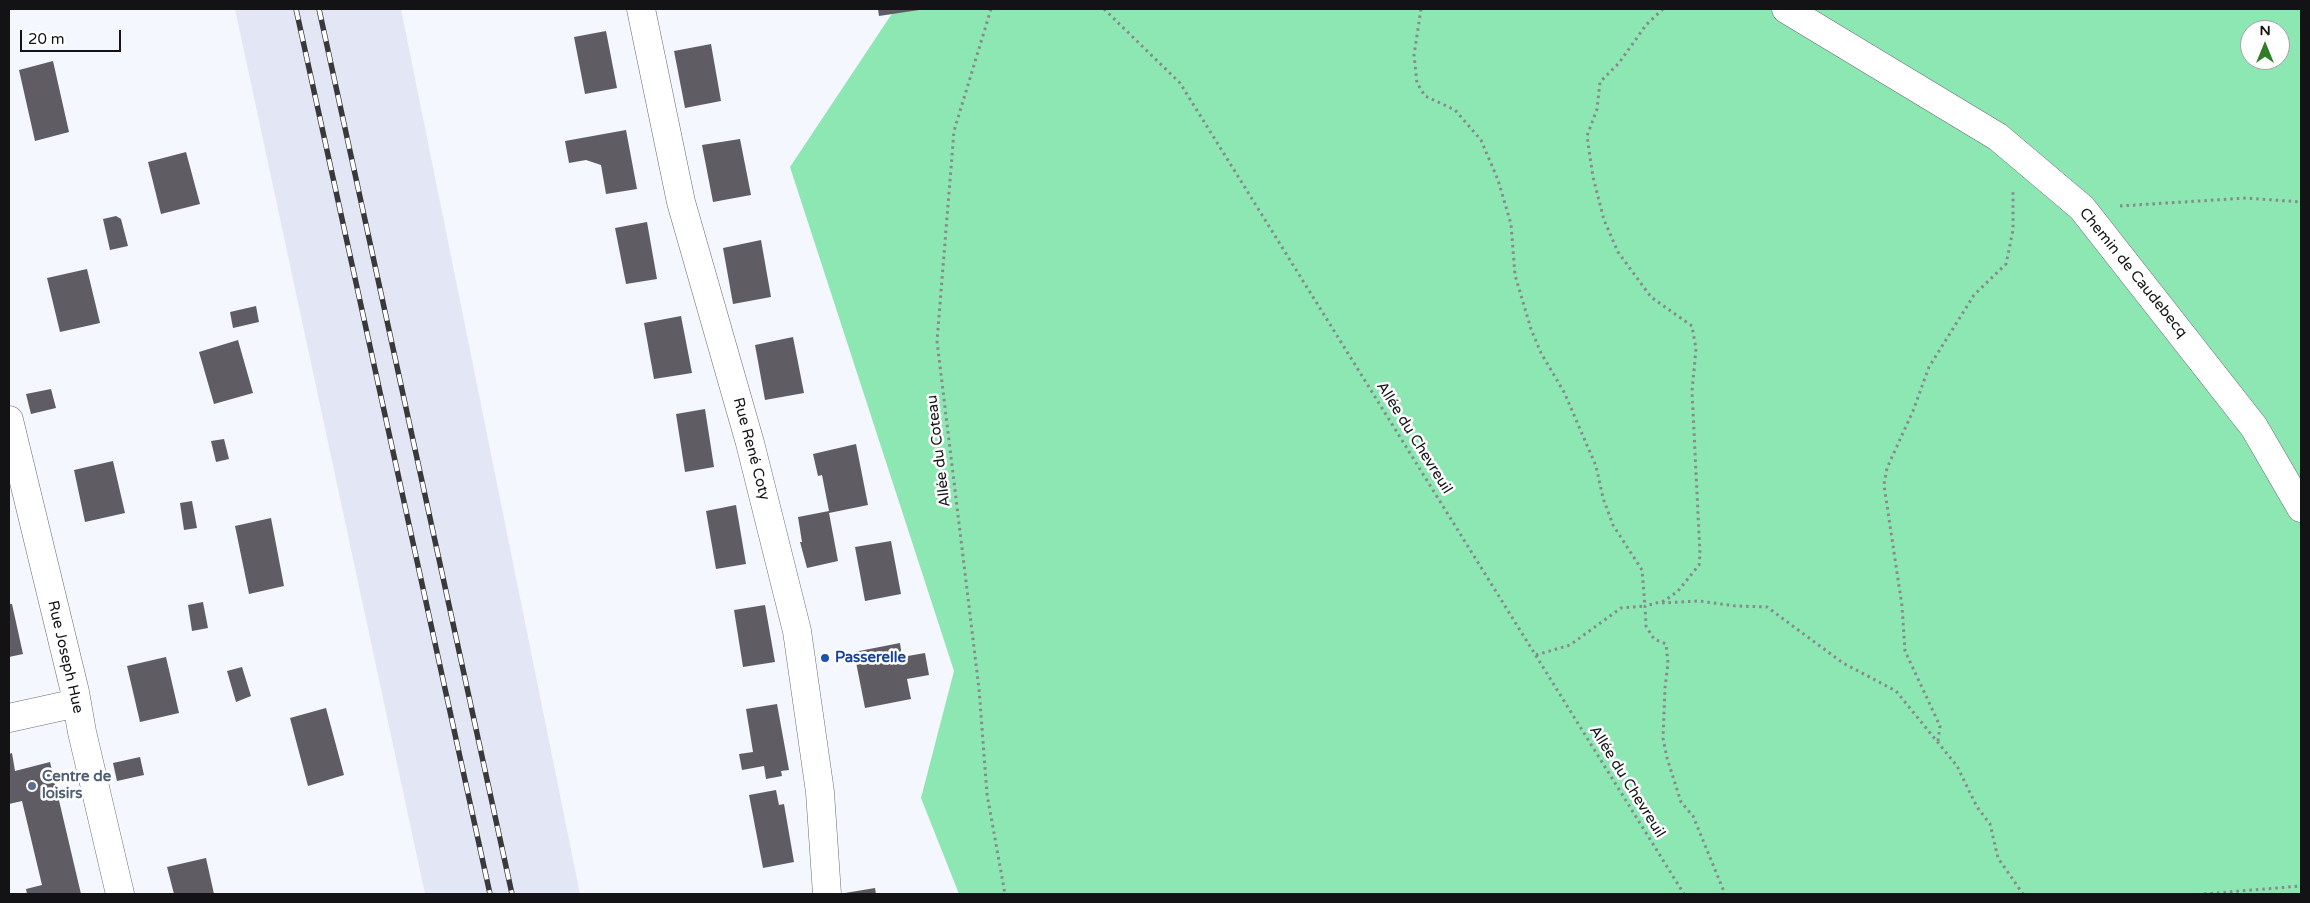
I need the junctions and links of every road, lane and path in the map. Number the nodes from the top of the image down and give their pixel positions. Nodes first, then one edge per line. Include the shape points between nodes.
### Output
1 (641, 9) edge
2 (991, 9) edge
3 (1104, 9) edge
4 (1421, 9) edge
5 (1663, 9) edge
6 (1786, 9) edge
7 (2012, 149) junction
8 (2301, 202) edge
9 (2082, 208) junction
10 (9, 420) edge
11 (2301, 508) edge
12 (1645, 606) junction
13 (1536, 655) junction
14 (77, 703) junction
15 (9, 718) edge
16 (1938, 742) junction
17 (2301, 886) edge
18 (120, 894) edge
19 (827, 894) edge
20 (1005, 894) edge
21 (1684, 894) edge
22 (1725, 894) edge
23 (2023, 894) edge
24 (2204, 894) edge

1 - 19 street, Rue René Coty via 681,202 750,443 797,631 820,792
2 - 20 path, Allée du Coteau via 954,131 937,341 979,689 987,794
3 - 13 path, Allée du Chevreuil via 1180,83
4 - 12 path via 1414,55 1417,83 1425,96 1455,110 1481,140 1498,180 1510,224 1515,275 1531,330 1564,392 1596,466 1613,525 1642,570
5 - 12 path via 1600,82 1597,109 1587,136 1604,220 1618,252 1651,297 1692,326 1696,349 1692,391 1699,565 1678,591 1664,601
6 - 7 street, Chemin de Caudebecq
7 - 9 street, Chemin de Caudebecq
7 - 16 path via 2014,230 2006,264 1974,295 1938,352 1887,468 1884,485 1902,606 1905,651 1940,726
8 - 9 path via 2246,198
9 - 11 street, Chemin de Caudebecq via 2254,427
10 - 14 street, Rue Joseph Hue
12 - 13 path via 1621,608 1570,645
12 - 16 path via 1699,601 1767,607 1843,663 1896,691
12 - 22 path via 1646,626 1654,638 1666,644 1668,663 1663,738 1667,758 1682,802 1693,816
13 - 21 path, Allée du Chevreuil
14 - 15 street
14 - 18 street, Rue Joseph Hue
16 - 23 path via 1957,766 1993,831 1998,858
17 - 24 path

